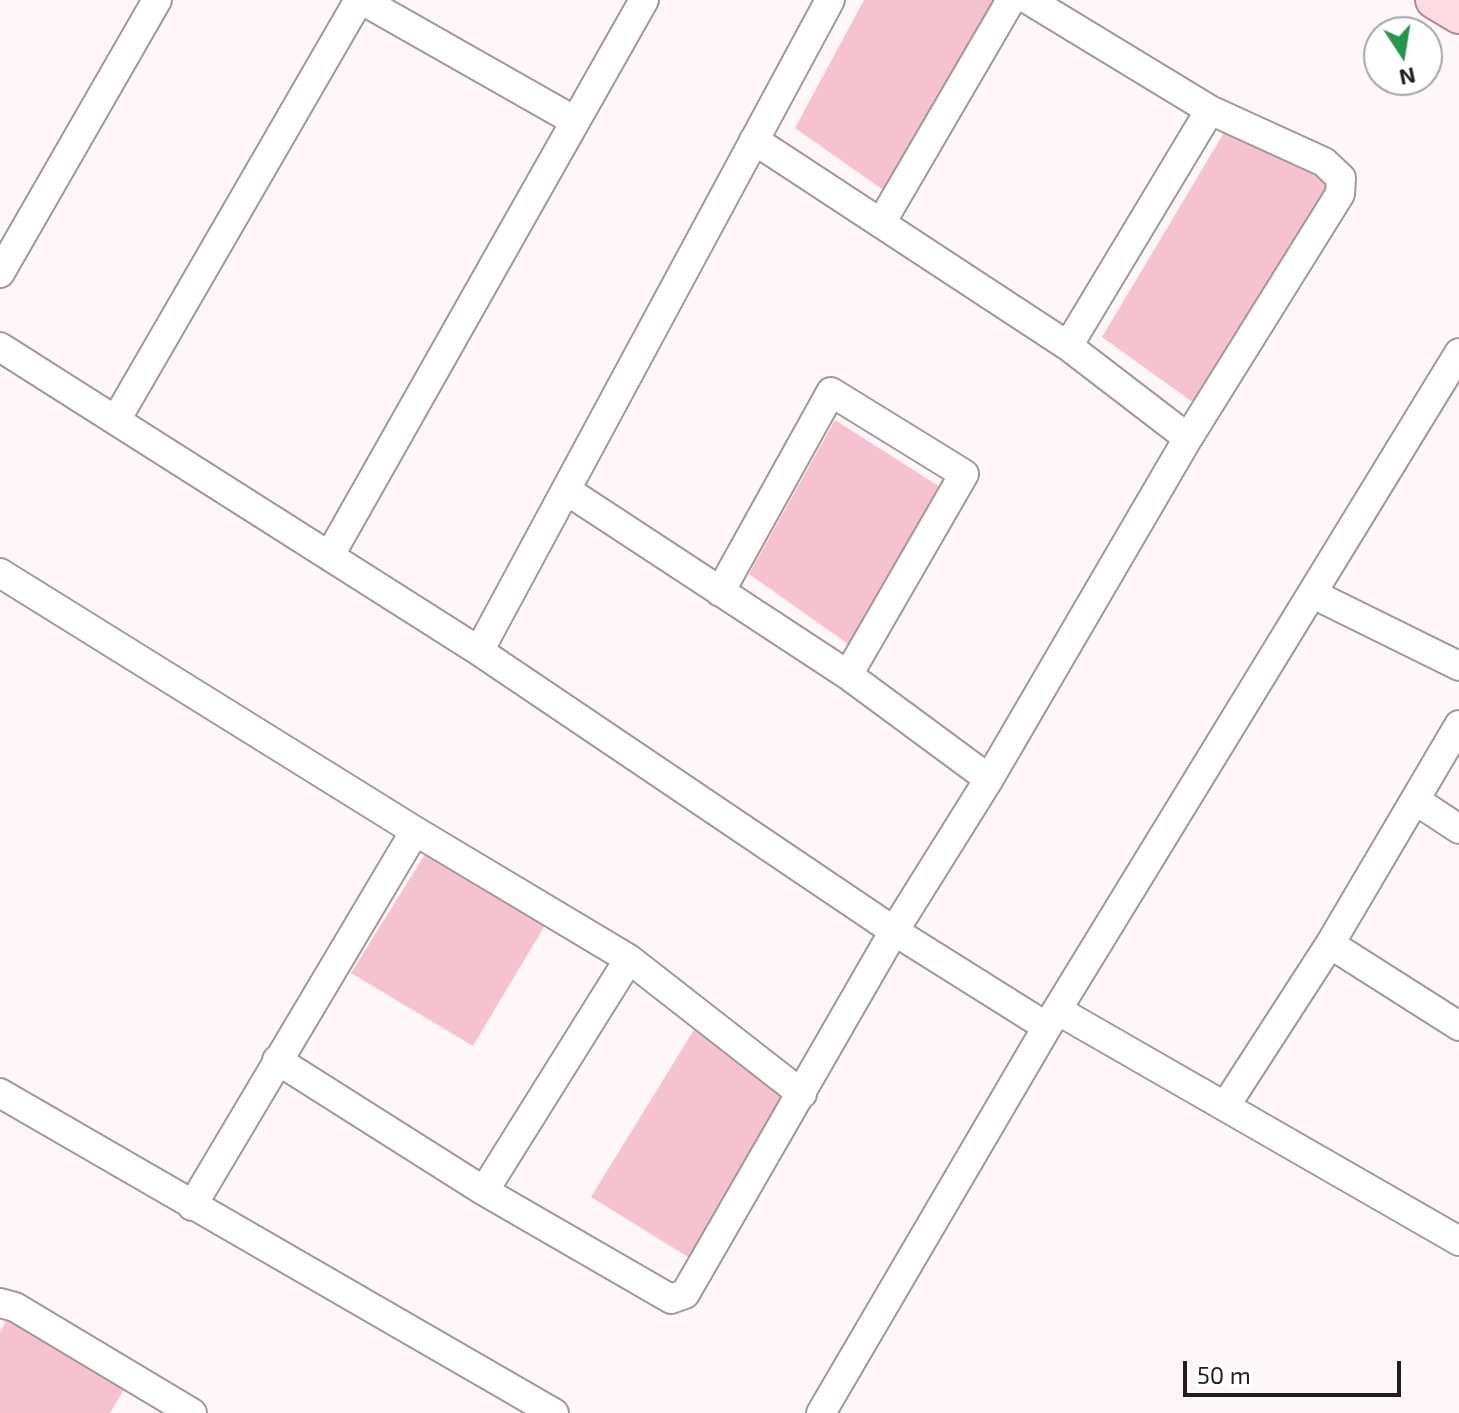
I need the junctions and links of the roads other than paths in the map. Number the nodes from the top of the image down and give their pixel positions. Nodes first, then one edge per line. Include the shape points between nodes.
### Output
1 (157, 0) edge
2 (361, 0) edge
3 (644, 0) edge
4 (830, 0) edge
5 (1011, 0) edge
6 (1029, 0) edge
7 (1434, 0) edge
8 (1459, 15) edge
9 (1210, 110) junction
10 (575, 121) junction
11 (754, 140) junction
12 (881, 223) junction
13 (0, 273) edge
14 (1068, 346) junction
15 (0, 347) edge
16 (1459, 353) edge
17 (116, 420) junction
18 (1188, 438) junction
19 (566, 490) junction
20 (330, 555) junction
21 (0, 573) edge
22 (720, 592) junction
23 (1313, 594) junction
24 (479, 651) junction
25 (1459, 666) edge
26 (848, 675) junction
27 (1459, 725) edge
28 (989, 779) junction
29 (1415, 800) junction
30 (1459, 829) edge
31 (415, 831) junction
32 (894, 931) junction
33 (1330, 944) junction
34 (629, 959) junction
35 (1052, 1019) junction
36 (1459, 1026) edge
37 (277, 1060) junction
38 (0, 1093) edge
39 (802, 1094) junction
40 (1226, 1105) junction
41 (484, 1191) junction
42 (192, 1206) junction
43 (1459, 1241) edge
44 (0, 1303) edge
45 (192, 1413) edge
46 (554, 1413) edge
47 (821, 1413) edge

1 - 13 street
2 - 10 street
2 - 17 street
3 - 10 street
4 - 11 street
5 - 12 street
6 - 9 street
7 - 8 main road
9 - 14 street
9 - 18 street via 1324,162 1341,178 1340,194
10 - 20 street
11 - 12 street
11 - 19 street
12 - 14 street
14 - 18 street
15 - 17 street
16 - 23 street
17 - 20 street
18 - 28 street
19 - 22 street
19 - 24 street
20 - 24 street
21 - 31 street
22 - 26 street
22 - 26 street via 831,392 964,474
23 - 25 street
23 - 35 street
24 - 32 street
26 - 28 street
27 - 29 street
28 - 32 street
29 - 30 street
29 - 33 street
31 - 34 street
31 - 37 street
32 - 35 street
32 - 39 street
33 - 36 street
33 - 40 street
34 - 39 street
34 - 41 street
35 - 40 street
35 - 47 street
37 - 41 street
37 - 42 street
38 - 42 street
39 - 41 street via 680,1299 671,1299
40 - 43 street
42 - 46 street
44 - 45 street

